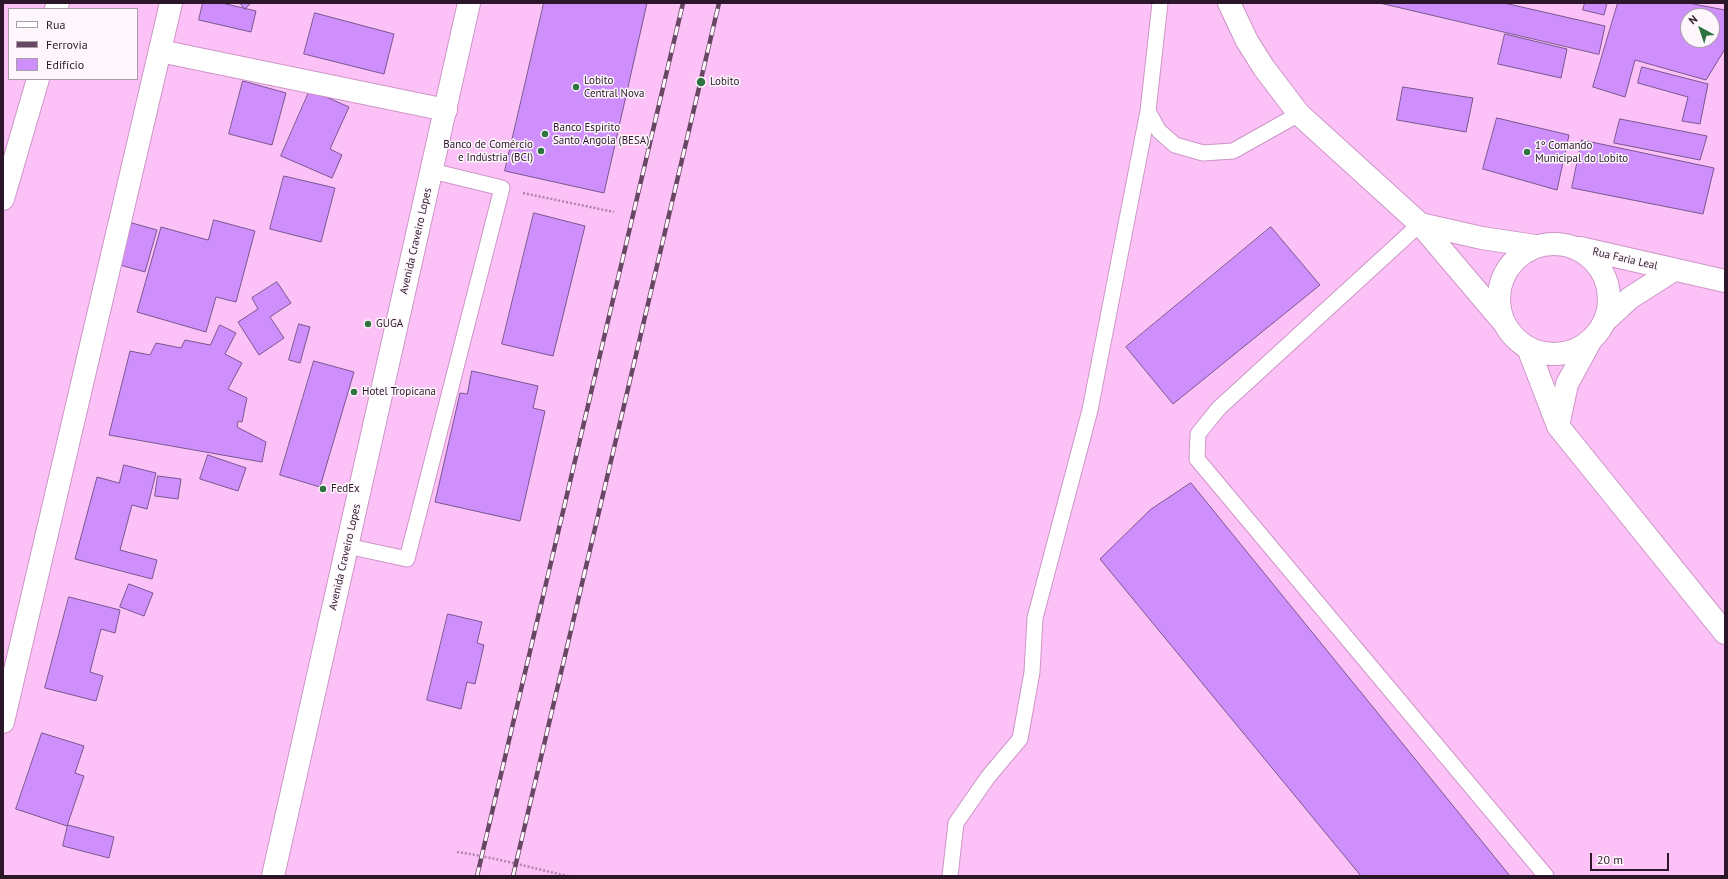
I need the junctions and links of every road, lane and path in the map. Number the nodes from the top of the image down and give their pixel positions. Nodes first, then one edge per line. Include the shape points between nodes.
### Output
1 (170, 3) edge
2 (469, 3) edge
3 (1160, 3) edge
4 (1229, 3) edge
5 (160, 51) junction
6 (38, 80) edge
7 (446, 110) junction
8 (1148, 111) junction
9 (1299, 114) junction
10 (432, 171) junction
11 (502, 188) junction
12 (3, 199) edge
13 (614, 212) dead end
14 (1420, 224) junction
15 (1535, 246) junction
16 (1576, 247) junction
17 (1674, 270) junction
18 (1725, 281) edge
19 (1604, 322) junction
20 (1504, 323) junction
21 (1591, 340) junction
22 (1528, 348) junction
23 (1558, 426) junction
24 (347, 546) junction
25 (1725, 633) edge
26 (3, 722) edge
27 (457, 852) dead end
28 (273, 876) edge
29 (568, 876) edge
30 (950, 876) edge
31 (1546, 876) edge

1 - 5 street
2 - 7 street, Avenida Craveiro Lopes
3 - 8 lane
4 - 9 street via 1247,41 1264,68
5 - 7 street
5 - 26 street
6 - 12 street
7 - 10 street, Avenida Craveiro Lopes
8 - 9 lane via 1159,131 1175,145 1203,153 1232,151
8 - 30 lane via 1090,410 1035,618 1032,672 1020,739 988,777 956,823
9 - 14 street
10 - 11 lane
10 - 24 street, Avenida Craveiro Lopes
11 - 13 path
11 - 24 lane via 407,559
14 - 15 street via 1482,238
14 - 20 street
14 - 31 lane via 1219,408 1198,434 1197,460
15 - 16 street via 1562,243
15 - 20 street via 1515,259 1502,278 1498,300
16 - 17 street, Rua Faria Leal
16 - 19 street via 1588,254 1604,273 1610,297
17 - 18 street, Rua Faria Leal
17 - 19 street, Rua Faria Leal via 1630,298
19 - 21 street
20 - 22 street via 1518,342
21 - 22 street via 1577,349 1561,354 1544,354
21 - 23 street via 1567,384
22 - 23 street
23 - 25 street
24 - 28 street, Avenida Craveiro Lopes
27 - 29 path via 481,855

